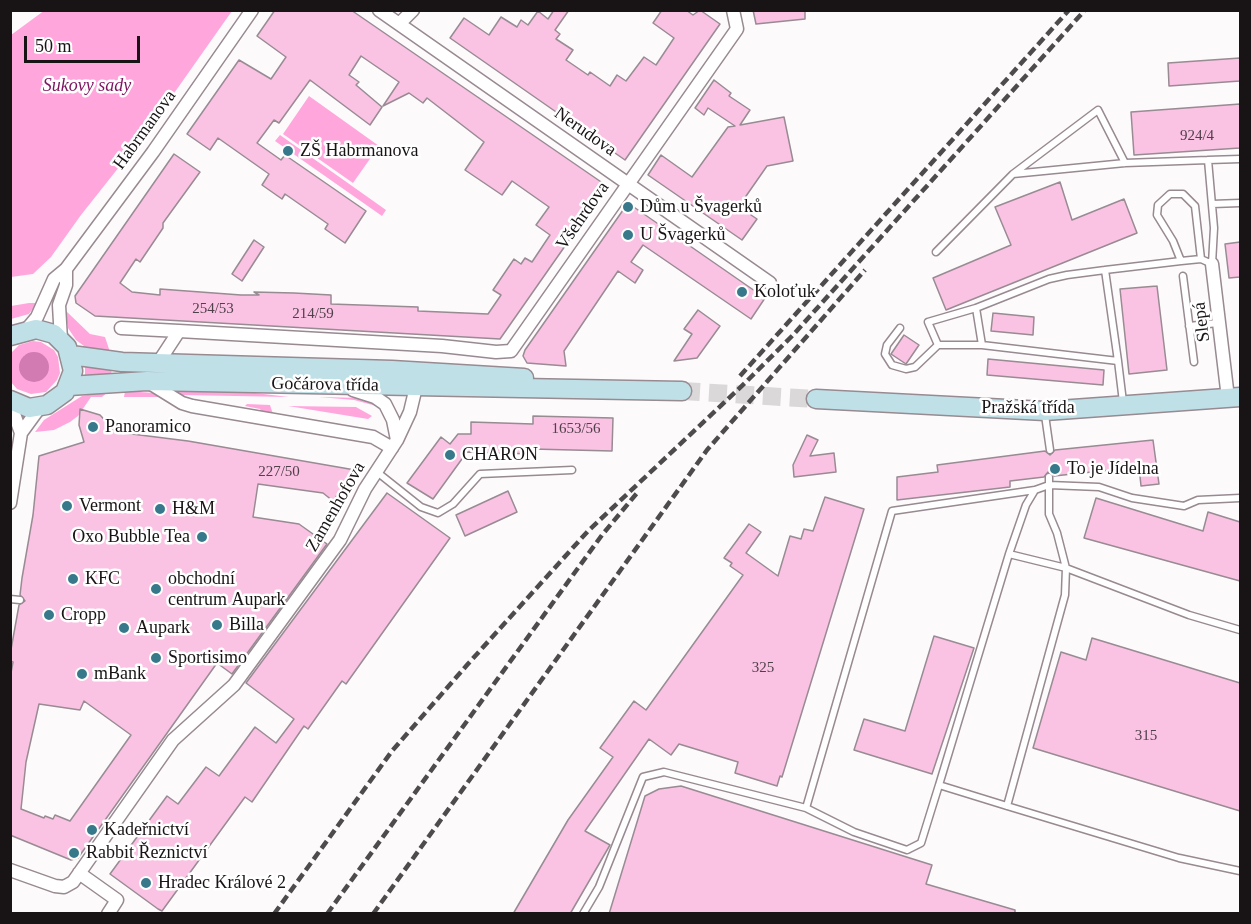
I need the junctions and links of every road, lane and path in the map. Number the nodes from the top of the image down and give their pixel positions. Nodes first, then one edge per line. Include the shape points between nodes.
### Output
1 (252, 10) edge
2 (379, 10) edge
3 (413, 10) edge
4 (733, 10) edge
5 (399, 24) junction
6 (1240, 159) edge
7 (1208, 160) junction
8 (1125, 163) junction
9 (1012, 174) junction
10 (627, 183) junction
11 (1240, 203) edge
12 (1212, 204) junction
13 (936, 252) dead end
14 (1181, 261) junction
15 (1206, 261) junction
16 (66, 269) junction
17 (1105, 270) junction
18 (1183, 276) dead end
19 (770, 283) dead end
20 (976, 308) junction
21 (1220, 322) junction
22 (1189, 326) junction
23 (121, 327) dead end
24 (900, 328) dead end
25 (179, 331) junction
26 (15, 333) edge
27 (938, 345) junction
28 (981, 345) junction
29 (66, 348) junction
30 (1118, 362) junction
31 (1194, 362) dead end
32 (158, 363) junction
33 (392, 369) junction
34 (147, 381) junction
35 (327, 385) junction
36 (69, 386) junction
37 (416, 387) junction
38 (582, 388) junction
39 (682, 391) tunnel mouth
40 (1234, 398) edge
41 (816, 399) tunnel mouth
42 (10, 402) edge
43 (1123, 406) junction
44 (40, 407) junction
45 (1045, 411) junction
46 (21, 433) junction
47 (394, 444) junction
48 (1050, 450) dead end
49 (572, 470) dead end
50 (376, 472) junction
51 (1049, 477) dead end
52 (1048, 485) junction
53 (1035, 490) junction
54 (1240, 498) edge
55 (10, 503) edge
56 (1010, 554) junction
57 (1066, 568) junction
58 (10, 598) edge
59 (20, 600) dead end
60 (1240, 630) edge
61 (939, 785) junction
62 (1007, 806) junction
63 (806, 808) junction
64 (10, 870) edge
65 (1240, 871) edge
66 (76, 878) junction
67 (108, 914) edge
68 (583, 914) edge

1 - 16 street, Habrmanova
2 - 5 street, Nerudova
3 - 5 street
4 - 10 street, Všehrdova via 737,29
5 - 10 street, Nerudova
6 - 7 lane
7 - 8 lane
7 - 12 lane
8 - 9 lane
8 - 9 lane via 1098,110
9 - 13 lane
10 - 19 street, Nerudova
10 - 25 street, Všehrdova via 510,351
11 - 12 lane
12 - 15 lane
14 - 15 lane
14 - 15 lane via 1157,215 1158,205 1170,194 1183,194 1195,206
14 - 17 lane
15 - 21 street, Slepá
16 - 26 street, Habrmanova via 54,279 37,317
16 - 29 street, Habrmanova via 66,285 59,305
17 - 20 lane via 1049,279
17 - 30 lane
18 - 22 lane
20 - 27 lane via 928,322
20 - 28 lane
21 - 22 lane
21 - 40 street, Slepá
22 - 31 lane
23 - 25 street
24 - 27 lane via 885,354 892,365 915,367
25 - 32 street
26 - 29 street, Gočárova třída via 45,330
27 - 28 lane
28 - 30 lane
29 - 32 street, Gočárova třída via 115,362
29 - 36 street via 73,371
30 - 43 lane
32 - 33 street, Gočárova třída
33 - 37 street
33 - 38 street, Gočárova třída via 544,380
34 - 35 street, Gočárova třída
34 - 36 street, Gočárova třída
34 - 47 street via 192,406
35 - 37 street, Gočárova třída
35 - 47 street via 381,400 393,420
36 - 44 street via 60,398
37 - 38 street, Gočárova třída
37 - 47 street, Zamenhofova via 413,405
38 - 39 street, Gočárova třída
40 - 43 street, Pražská třída
41 - 45 street, Pražská třída
42 - 44 street
42 - 46 street
43 - 45 street, Pražská třída
44 - 46 street
45 - 48 lane
46 - 55 street
47 - 50 street, Zamenhofova
49 - 50 lane via 480,474 453,504 438,513 421,507
50 - 66 street, Zamenhofova via 335,548 234,685 182,729
51 - 52 lane
52 - 53 lane
52 - 54 lane via 1099,487 1132,498 1184,506 1198,500
52 - 57 lane via 1049,514
53 - 56 lane
53 - 63 lane via 892,512
56 - 57 lane
56 - 61 lane
57 - 60 lane
57 - 62 lane via 1065,595
58 - 59 lane
61 - 62 lane
61 - 63 lane via 921,843 907,850 854,832
62 - 65 lane via 1179,858
63 - 68 lane via 664,772 643,777 599,887
64 - 66 street via 55,886 64,887
66 - 67 street via 117,900

